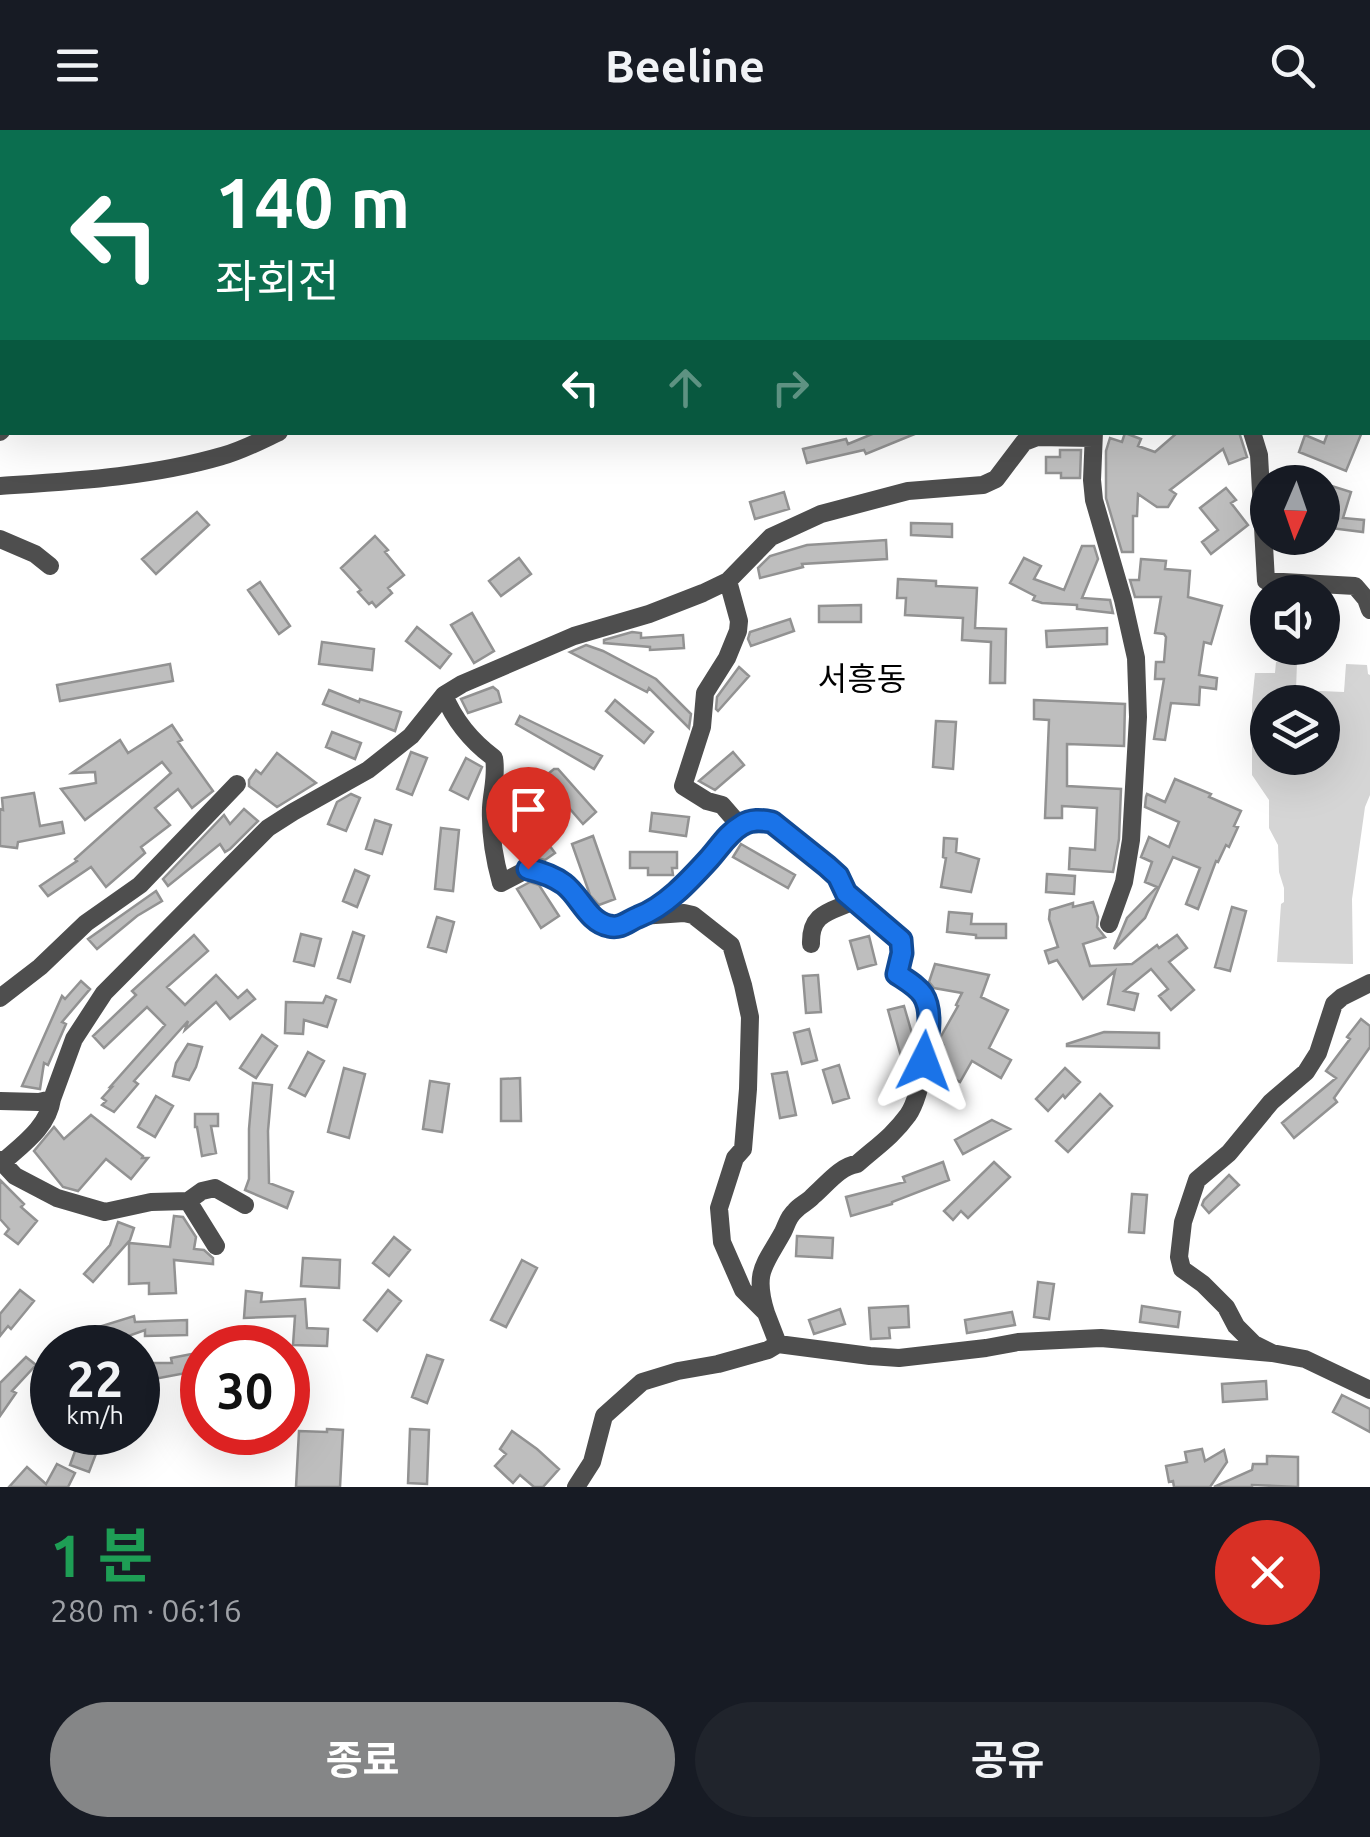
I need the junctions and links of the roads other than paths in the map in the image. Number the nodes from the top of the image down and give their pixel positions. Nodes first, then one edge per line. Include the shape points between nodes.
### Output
1 (272, 435) edge
2 (1093, 435) edge
3 (1253, 435) edge
4 (0, 486) edge
5 (0, 540) edge
6 (50, 566) dead end
7 (728, 581) junction
8 (1370, 610) edge
9 (444, 695) junction
10 (237, 784) dead end
11 (746, 822) junction
12 (856, 900) junction
13 (648, 916) junction
14 (1109, 924) dead end
15 (811, 944) dead end
16 (1370, 983) edge
17 (0, 998) edge
18 (52, 1099) junction
19 (0, 1101) edge
20 (1, 1161) edge
21 (188, 1201) junction
22 (245, 1205) dead end
23 (216, 1246) dead end
24 (766, 1313) junction
25 (778, 1344) junction
26 (1272, 1353) junction
27 (1370, 1390) edge
28 (576, 1487) edge

1 - 4 street via 192,464 98,480
2 - 7 street via 1037,436 983,485 908,491 822,514 771,537
2 - 14 street via 1094,500 1136,658 1138,717 1132,840
3 - 8 street via 1266,581 1354,586
5 - 6 street
7 - 9 street via 574,636
7 - 11 street via 738,631 705,693 684,786
9 - 13 street via 461,727 494,758 492,836 501,883 528,869 542,872 608,926
9 - 18 street via 411,736 368,770 268,828 104,993 74,1039
10 - 17 street via 140,885
11 - 12 street via 781,828
11 - 13 street
12 - 15 street via 817,919
12 - 24 street via 901,940 897,974 926,998 929,1032 915,1104 888,1140 828,1181 787,1220 762,1270
13 - 24 street via 693,915 731,945 744,985 750,1017 743,1149 719,1208 725,1253 743,1290
16 - 26 street via 1334,1004 1306,1072 1197,1180 1183,1222 1182,1269 1226,1307 1254,1344
18 - 19 street
18 - 20 street via 33,1135
20 - 21 street via 57,1198 105,1212
21 - 22 street via 215,1188
21 - 23 street
24 - 25 street
25 - 26 street via 899,1358 1100,1338
25 - 28 street via 642,1382 604,1416 592,1462
26 - 27 street via 1305,1358

